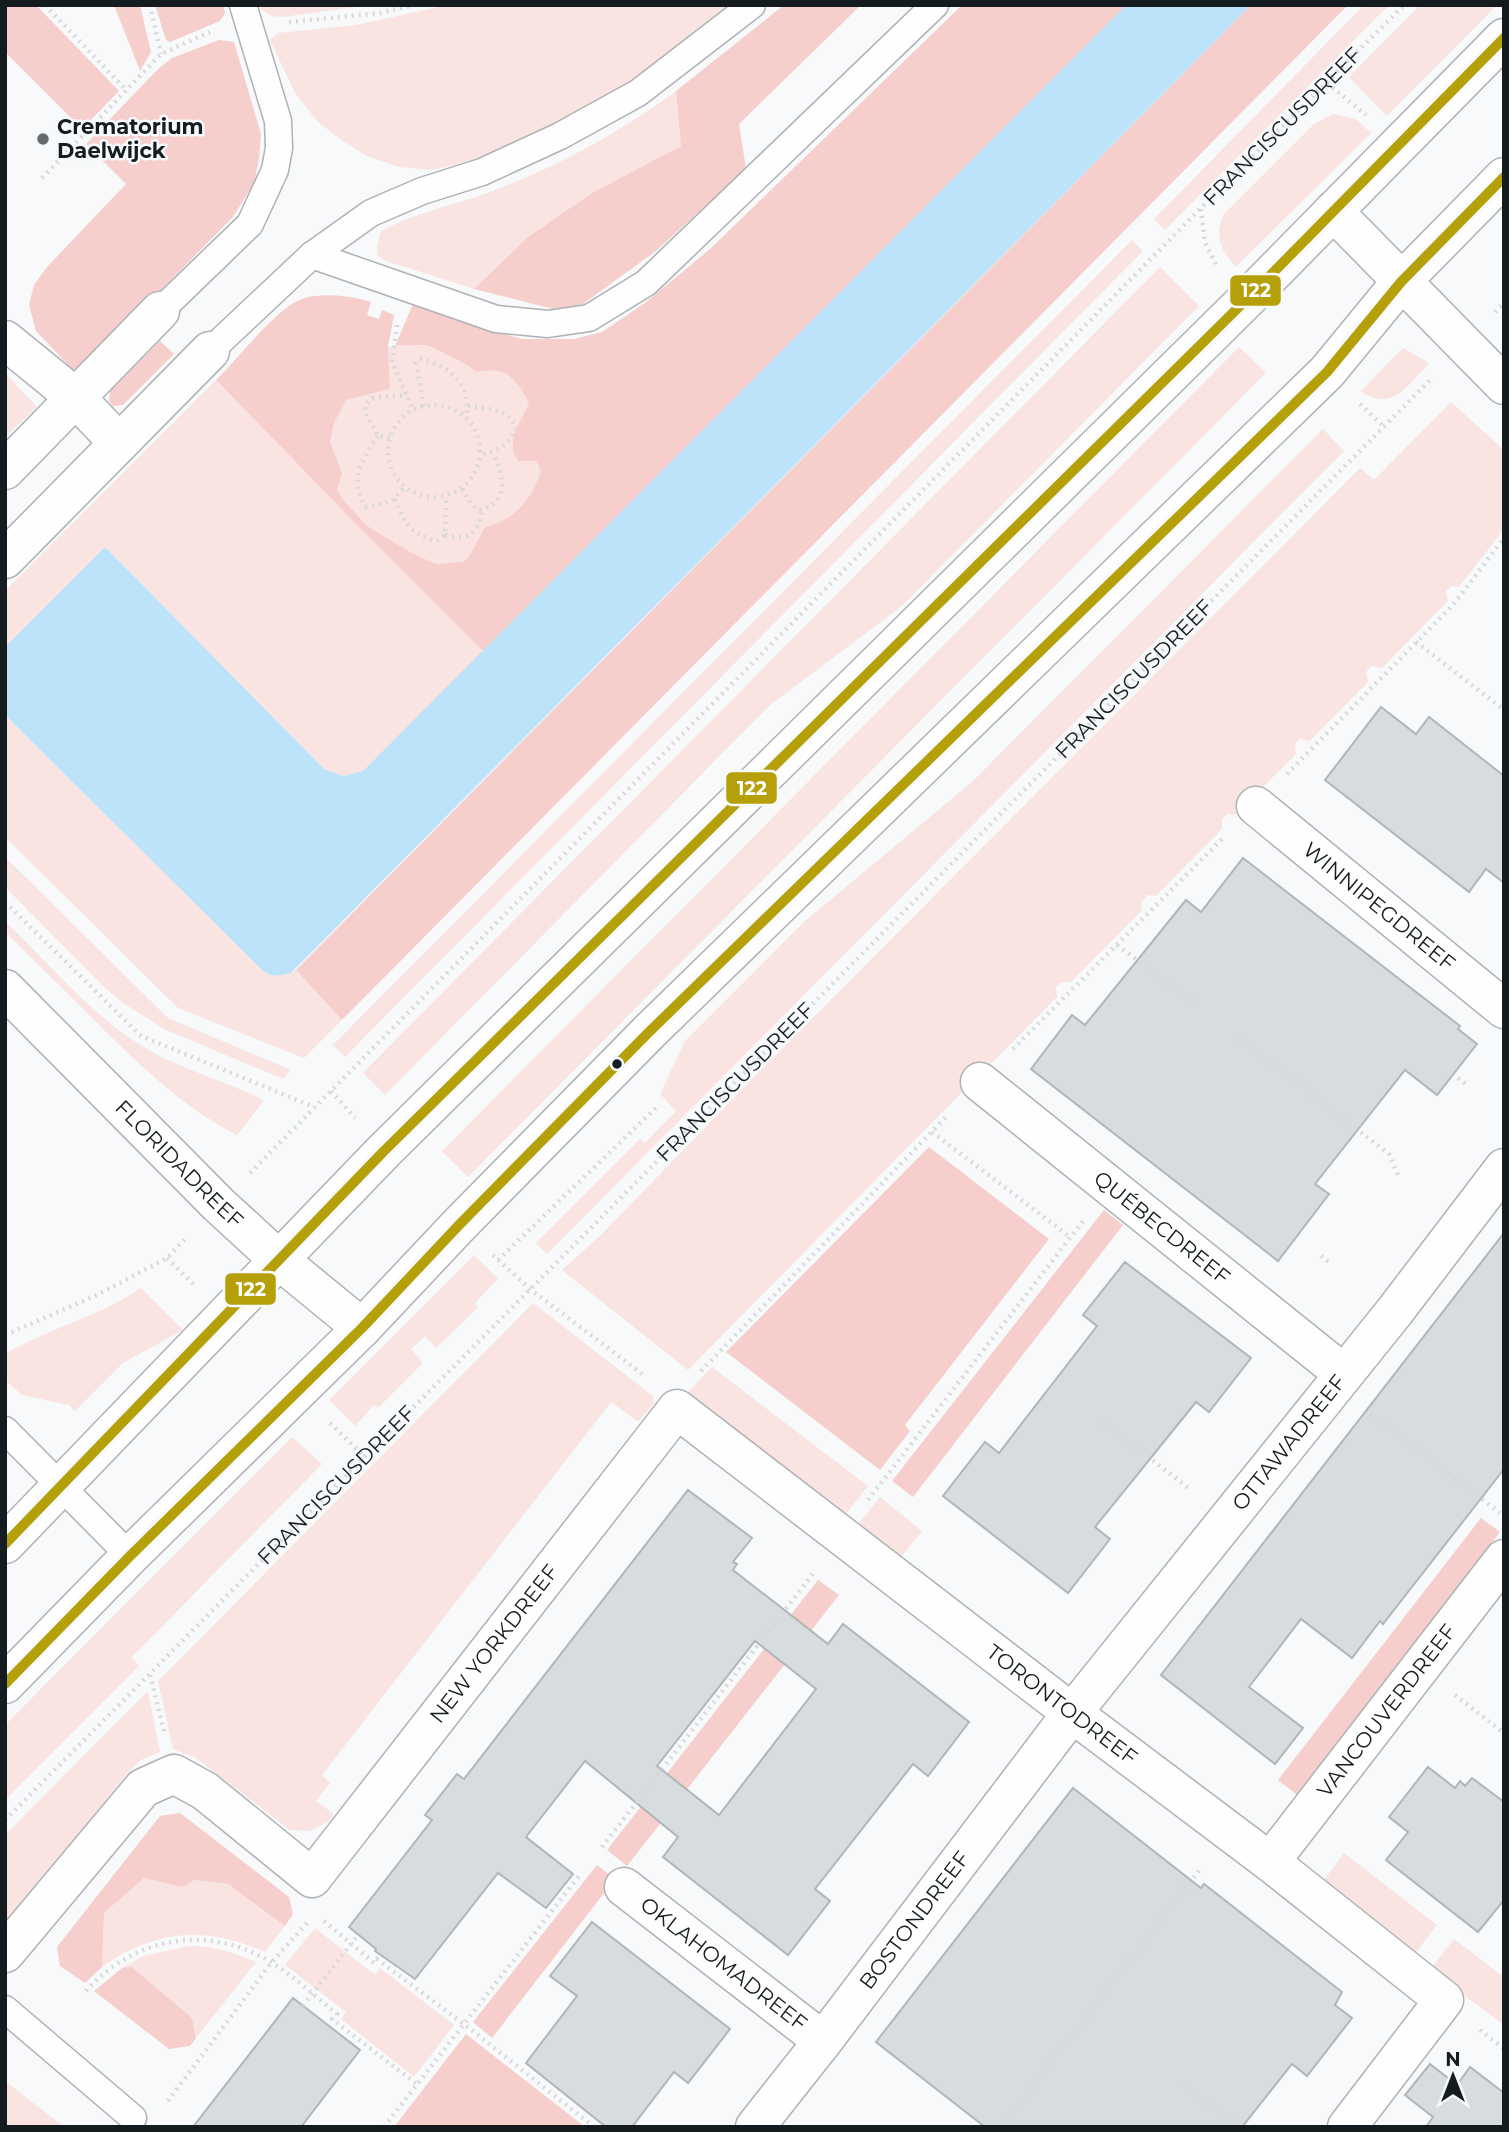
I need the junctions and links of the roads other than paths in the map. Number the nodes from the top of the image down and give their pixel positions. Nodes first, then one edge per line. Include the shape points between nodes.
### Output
1 (752, 5) edge
2 (935, 5) edge
3 (246, 16) edge
4 (1504, 38) edge
5 (1504, 177) edge
6 (1333, 211) junction
7 (312, 255) junction
8 (1401, 282) junction
9 (160, 311) joint
10 (5, 340) edge
11 (210, 351) joint
12 (1504, 385) edge
13 (75, 397) junction
14 (120, 443) junction
15 (5, 470) edge
16 (5, 559) edge
17 (1256, 806) road end
18 (5, 989) edge
19 (1504, 1009) edge
20 (980, 1082) road end
21 (1504, 1168) edge
22 (279, 1260) junction
23 (362, 1328) junction
24 (1339, 1380) junction
25 (677, 1409) joint
26 (5, 1430) edge
27 (62, 1486) junction
28 (5, 1544) edge
29 (130, 1556) junction
30 (1504, 1559) edge
31 (5, 1684) edge
32 (1072, 1713) junction
33 (1270, 1862) junction
34 (624, 1886) dead end
35 (5, 1953) edge
36 (5, 2009) edge
37 (823, 2041) junction
38 (134, 2118) dead end
39 (755, 2127) edge
40 (1347, 2127) edge

1 - 7 lane via 638,93 482,172 371,213
2 - 7 lane via 646,284 589,318 548,324 496,319
3 - 9 lane via 278,121 275,170 250,224
4 - 6 street
5 - 8 street
6 - 8 street
6 - 22 street
7 - 11 lane
8 - 12 street
8 - 23 street via 1327,372 649,1032
9 - 13 street
10 - 13 street
11 - 14 street
13 - 14 street
13 - 15 street
14 - 16 street
17 - 19 street, WINNIPEGDREEF
18 - 22 street, FLORIDADREEF
20 - 24 street, QUÉBECDREEF
21 - 24 street, OTTAWADREEF
22 - 23 street, FLORIDADREEF
22 - 27 street
23 - 29 street
24 - 32 street, OTTAWADREEF
25 - 32 street, TORONTODREEF
25 - 35 street, NEW YORKDREEF via 312,1878 205,1791 174,1774 143,1788
26 - 27 lane
27 - 28 street
27 - 29 lane
29 - 31 street
30 - 33 street, VANCOUVERDREEF
32 - 33 street, TORONTODREEF
32 - 37 street, BOSTONDREEF
33 - 40 street, TORONTODREEF via 1444,2000
34 - 37 street, OKLAHOMADREEF
36 - 38 lane
37 - 39 street, BOSTONDREEF

